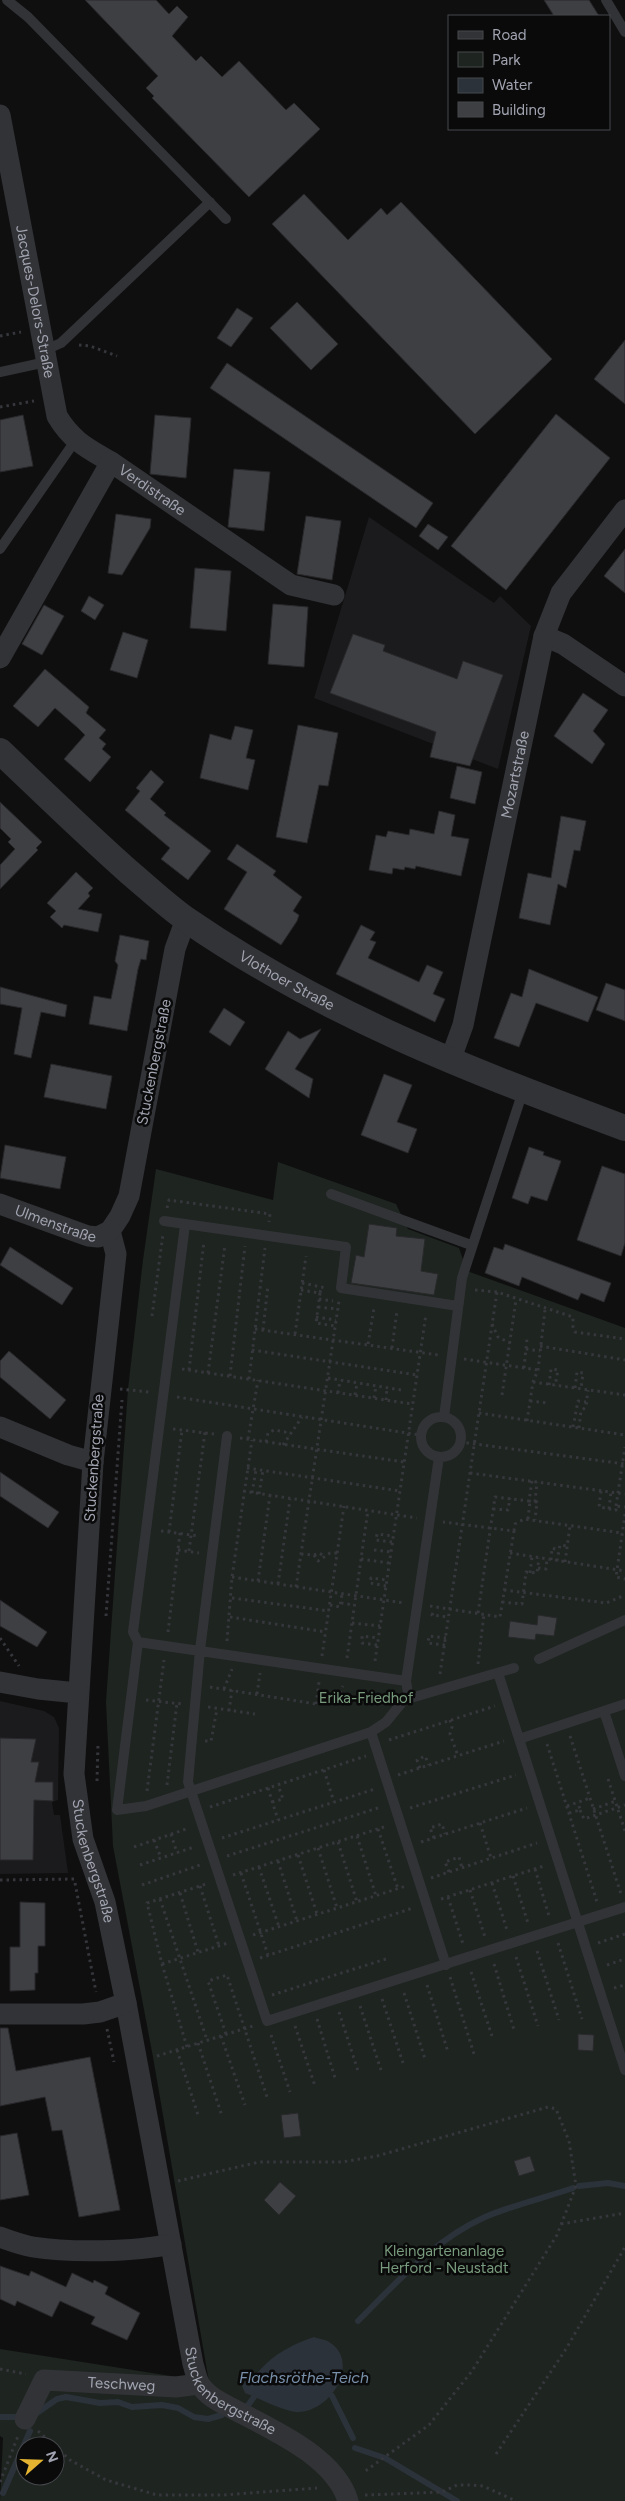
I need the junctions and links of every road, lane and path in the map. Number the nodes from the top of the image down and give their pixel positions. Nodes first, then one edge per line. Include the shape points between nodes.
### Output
1 (7, 0) edge
2 (606, 0) edge
3 (625, 32) edge
4 (0, 115) edge
5 (210, 202) junction
6 (226, 219) dead end
7 (50, 352) junction
8 (116, 356) dead end
9 (0, 372) edge
10 (52, 397) junction
11 (0, 408) edge
12 (75, 440) junction
13 (111, 462) junction
14 (625, 510) edge
15 (0, 549) edge
16 (334, 595) dead end
17 (544, 636) junction
18 (0, 658) edge
19 (625, 686) edge
20 (0, 751) edge
21 (186, 919) junction
22 (450, 1061) junction
23 (523, 1091) junction
24 (625, 1128) edge
25 (331, 1194) dead end
26 (0, 1204) edge
27 (164, 1222) junction
28 (185, 1225) junction
29 (206, 1228) junction
30 (226, 1230) junction
31 (110, 1231) junction
32 (247, 1233) junction
33 (267, 1236) junction
34 (308, 1242) junction
35 (472, 1245) junction
36 (302, 1283) junction
37 (268, 1285) dead end
38 (321, 1288) junction
39 (340, 1289) junction
40 (460, 1289) junction
41 (301, 1290) junction
42 (320, 1292) junction
43 (497, 1292) junction
44 (376, 1294) junction
45 (259, 1296) junction
46 (267, 1297) junction
47 (399, 1298) junction
48 (319, 1299) junction
49 (516, 1300) junction
50 (338, 1302) junction
51 (427, 1302) junction
52 (458, 1306) junction
53 (318, 1307) junction
54 (338, 1309) junction
55 (545, 1310) junction
56 (152, 1316) dead end
57 (316, 1317) junction
58 (336, 1320) junction
59 (492, 1323) junction
60 (335, 1326) junction
61 (255, 1329) junction
62 (263, 1330) junction
63 (295, 1334) junction
64 (526, 1339) dead end
65 (625, 1339) edge
66 (333, 1340) junction
67 (510, 1343) junction
68 (368, 1344) junction
69 (392, 1348) junction
70 (525, 1349) junction
71 (540, 1349) junction
72 (252, 1350) junction
73 (420, 1352) junction
74 (452, 1358) junction
75 (625, 1360) edge
76 (330, 1362) junction
77 (486, 1363) junction
78 (166, 1366) junction
79 (507, 1366) junction
80 (524, 1368) junction
81 (189, 1370) junction
82 (538, 1370) junction
83 (208, 1373) junction
84 (417, 1375) junction
85 (230, 1376) junction
86 (328, 1378) junction
87 (249, 1379) junction
88 (124, 1380) dead end
89 (258, 1380) junction
90 (340, 1380) junction
91 (533, 1382) junction
92 (357, 1383) junction
93 (549, 1385) junction
94 (376, 1386) junction
95 (555, 1386) junction
96 (100, 1388) junction
97 (387, 1388) junction
98 (575, 1388) junction
99 (123, 1389) junction
100 (581, 1389) junction
101 (401, 1390) dead end
102 (588, 1390) junction
103 (326, 1391) junction
104 (338, 1392) junction
105 (163, 1394) junction
106 (355, 1395) junction
107 (502, 1395) dead end
108 (625, 1395) edge
109 (374, 1398) junction
110 (386, 1400) junction
111 (530, 1401) junction
112 (586, 1402) junction
113 (412, 1404) junction
114 (548, 1404) dead end
115 (253, 1410) junction
116 (576, 1410) junction
117 (581, 1411) junction
118 (479, 1413) junction
119 (302, 1417) junction
120 (444, 1417) junction
121 (322, 1420) junction
122 (527, 1421) junction
123 (0, 1427) edge
124 (160, 1428) junction
125 (573, 1428) junction
126 (579, 1428) junction
127 (182, 1430) junction
128 (205, 1432) junction
129 (408, 1434) junction
130 (625, 1435) edge
131 (227, 1436) junction
132 (289, 1436) junction
133 (420, 1436) junction
134 (250, 1439) junction
135 (266, 1442) junction
136 (460, 1442) junction
137 (473, 1443) junction
138 (283, 1445) junction
139 (625, 1447) edge
140 (316, 1451) junction
141 (439, 1458) junction
142 (93, 1462) junction
143 (404, 1462) junction
144 (624, 1464) edge
145 (247, 1468) junction
146 (256, 1470) junction
147 (263, 1470) junction
148 (469, 1473) junction
149 (313, 1477) junction
150 (532, 1481) junction
151 (538, 1482) junction
152 (243, 1491) junction
153 (601, 1491) junction
154 (400, 1492) junction
155 (611, 1492) junction
156 (252, 1493) junction
157 (618, 1493) junction
158 (259, 1494) junction
159 (625, 1494) edge
160 (270, 1495) junction
161 (290, 1498) junction
162 (510, 1498) junction
163 (531, 1501) junction
164 (309, 1502) junction
165 (344, 1506) junction
166 (616, 1506) junction
167 (625, 1507) edge
168 (493, 1509) junction
169 (609, 1509) junction
170 (368, 1510) junction
171 (396, 1514) junction
172 (625, 1514) edge
173 (528, 1519) junction
174 (429, 1520) junction
175 (535, 1520) junction
176 (462, 1524) junction
177 (570, 1526) junction
178 (490, 1528) junction
179 (147, 1529) junction
180 (514, 1531) junction
181 (169, 1532) junction
182 (180, 1533) junction
183 (622, 1533) junction
184 (191, 1535) junction
185 (393, 1536) junction
186 (215, 1538) junction
187 (392, 1542) junction
188 (567, 1546) junction
189 (178, 1550) junction
190 (374, 1550) dead end
191 (559, 1550) junction
192 (189, 1551) junction
193 (391, 1552) junction
194 (337, 1553) junction
195 (510, 1553) junction
196 (301, 1554) junction
197 (212, 1555) junction
198 (314, 1555) junction
199 (324, 1556) junction
200 (532, 1557) junction
201 (539, 1558) junction
202 (361, 1559) junction
203 (549, 1559) junction
204 (557, 1561) junction
205 (565, 1562) junction
206 (389, 1563) junction
207 (538, 1568) junction
208 (617, 1570) junction
209 (625, 1571) edge
210 (530, 1572) junction
211 (232, 1577) junction
212 (625, 1579) edge
213 (387, 1580) junction
214 (258, 1581) junction
215 (278, 1584) junction
216 (386, 1586) junction
217 (296, 1587) junction
218 (504, 1590) junction
219 (332, 1592) junction
220 (523, 1592) junction
221 (342, 1594) junction
222 (625, 1594) edge
223 (355, 1596) junction
224 (232, 1598) junction
225 (384, 1600) junction
226 (502, 1602) junction
227 (341, 1603) junction
228 (416, 1604) junction
229 (354, 1605) junction
230 (330, 1606) junction
231 (434, 1607) junction
232 (449, 1609) junction
233 (329, 1612) junction
234 (478, 1614) junction
235 (484, 1614) junction
236 (230, 1617) junction
237 (448, 1617) junction
238 (106, 1618) dead end
239 (625, 1620) edge
240 (352, 1623) junction
241 (380, 1626) junction
242 (326, 1632) junction
243 (0, 1638) edge
244 (378, 1638) junction
245 (446, 1638) junction
246 (138, 1642) junction
247 (377, 1645) junction
248 (444, 1645) junction
249 (166, 1646) junction
250 (200, 1650) junction
251 (226, 1654) junction
252 (539, 1659) dead end
253 (262, 1660) junction
254 (514, 1668) dead end
255 (320, 1669) junction
256 (346, 1673) junction
257 (498, 1673) junction
258 (373, 1677) junction
259 (479, 1678) junction
260 (406, 1681) junction
261 (0, 1682) edge
262 (197, 1685) junction
263 (24, 1686) junction
264 (232, 1690) junction
265 (440, 1690) junction
266 (78, 1694) junction
267 (257, 1694) junction
268 (409, 1699) junction
269 (507, 1702) junction
270 (177, 1703) dead end
271 (316, 1704) junction
272 (625, 1704) edge
273 (229, 1710) dead end
274 (604, 1711) junction
275 (450, 1720) junction
276 (566, 1724) junction
277 (542, 1731) junction
278 (371, 1732) junction
279 (99, 1735) dead end
280 (518, 1738) junction
281 (376, 1748) junction
282 (458, 1756) junction
283 (429, 1765) junction
284 (420, 1768) junction
285 (324, 1770) junction
286 (529, 1771) junction
287 (625, 1776) edge
288 (97, 1782) dead end
289 (387, 1782) junction
290 (278, 1784) junction
291 (268, 1788) junction
292 (190, 1790) junction
293 (166, 1798) junction
294 (590, 1798) junction
295 (616, 1801) dead end
296 (272, 1802) junction
297 (334, 1802) junction
298 (578, 1802) junction
299 (540, 1804) junction
300 (625, 1805) edge
301 (146, 1806) junction
302 (567, 1806) junction
303 (395, 1808) junction
304 (593, 1808) junction
305 (580, 1810) junction
306 (197, 1811) junction
307 (569, 1813) junction
308 (595, 1815) junction
309 (278, 1820) junction
310 (480, 1823) junction
311 (202, 1824) junction
312 (378, 1829) dead end
313 (171, 1834) junction
314 (446, 1834) junction
315 (357, 1836) dead end
316 (434, 1838) junction
317 (550, 1839) junction
318 (154, 1840) junction
319 (338, 1842) dead end
320 (208, 1843) junction
321 (134, 1847) dead end
322 (407, 1847) junction
323 (318, 1848) dead end
324 (177, 1853) junction
325 (298, 1855) dead end
326 (161, 1858) junction
327 (491, 1858) junction
328 (214, 1860) junction
329 (278, 1861) dead end
330 (558, 1861) junction
331 (140, 1865) dead end
332 (259, 1867) dead end
333 (462, 1868) junction
334 (449, 1872) junction
335 (95, 1873) junction
336 (241, 1873) dead end
337 (0, 1880) edge
338 (74, 1880) junction
339 (418, 1882) junction
340 (142, 1885) dead end
341 (200, 1886) dead end
342 (398, 1889) junction
343 (180, 1893) dead end
344 (376, 1896) junction
345 (160, 1899) dead end
346 (357, 1902) junction
347 (624, 1902) edge
348 (426, 1904) junction
349 (337, 1908) junction
350 (317, 1914) junction
351 (602, 1915) junction
352 (298, 1921) junction
353 (578, 1923) junction
354 (279, 1927) junction
355 (260, 1932) junction
356 (625, 1934) edge
357 (240, 1939) junction
358 (219, 1946) junction
359 (585, 1947) junction
360 (198, 1952) junction
361 (268, 1956) junction
362 (179, 1958) junction
363 (389, 1958) dead end
364 (248, 1962) junction
365 (162, 1964) dead end
366 (446, 1965) junction
367 (423, 1972) junction
368 (400, 1979) junction
369 (378, 1986) junction
370 (356, 1993) junction
371 (260, 1999) junction
372 (335, 2000) junction
373 (126, 2003) junction
374 (313, 2007) junction
375 (100, 2012) junction
376 (0, 2014) edge
377 (291, 2014) junction
378 (267, 2021) junction
379 (245, 2028) junction
380 (226, 2034) junction
381 (221, 2036) junction
382 (207, 2040) junction
383 (198, 2043) junction
384 (177, 2050) junction
385 (448, 2052) dead end
386 (474, 2054) dead end
387 (425, 2059) dead end
388 (138, 2063) junction
389 (403, 2063) dead end
390 (381, 2070) dead end
391 (625, 2070) edge
392 (359, 2074) dead end
393 (335, 2078) dead end
394 (315, 2086) dead end
395 (290, 2092) dead end
396 (268, 2100) dead end
397 (245, 2105) dead end
398 (222, 2116) dead end
399 (199, 2118) dead end
400 (161, 2185) junction
401 (625, 2213) edge
402 (561, 2224) junction
403 (0, 2237) edge
404 (171, 2244) junction
405 (625, 2247) edge
406 (199, 2384) junction
407 (25, 2419) joint
408 (496, 2454) dead end
409 (65, 2455) edge
410 (364, 2472) dead end
411 (0, 2482) edge
412 (318, 2488) dead end
413 (348, 2499) edge
414 (516, 2501) edge

1 - 5 lane via 28,17
2 - 3 lane
4 - 7 street, Jacques-Delors-Straße
5 - 6 lane
5 - 7 lane
7 - 8 path via 90,346
7 - 9 lane
7 - 10 street, Jacques-Delors-Straße
10 - 11 path
10 - 12 street, Jacques-Delors-Straße via 66,431
12 - 13 street, Jacques-Delors-Straße
12 - 15 lane
13 - 16 street, Verdistraße via 291,585
13 - 18 street, Verdistraße
14 - 17 street, Mozartstraße via 561,593
17 - 19 street via 563,644
17 - 22 street, Mozartstraße via 463,1025
20 - 21 street, Vlothoer Straße via 97,843
21 - 22 street, Vlothoer Straße via 296,988 385,1033
21 - 31 street, Stuckenbergstraße via 175,949 129,1196
22 - 23 street, Vlothoer Straße
23 - 24 street, Vlothoer Straße
23 - 35 lane
25 - 35 lane
26 - 31 street, Ulmenstraße via 88,1236 98,1237
27 - 28 lane
27 - 33 path via 169,1200 270,1214
27 - 56 path
28 - 29 lane
28 - 78 lane
29 - 30 lane
29 - 81 path
30 - 32 lane
30 - 83 path
31 - 96 street, Stuckenbergstraße via 116,1254
32 - 33 lane
32 - 85 path
33 - 34 lane
33 - 45 path
34 - 36 path
34 - 39 lane via 346,1247
35 - 40 lane
36 - 38 path
36 - 41 path
37 - 46 path
38 - 39 path
38 - 42 path
39 - 44 lane
39 - 50 path
40 - 43 path
40 - 52 lane
41 - 42 path
41 - 63 path
42 - 48 path
43 - 49 path
43 - 59 path
44 - 47 lane
44 - 68 path
45 - 46 path
45 - 61 path
46 - 62 path
47 - 51 lane
47 - 69 path
48 - 50 path
48 - 53 path
49 - 55 path
49 - 67 path
50 - 54 path
51 - 52 lane
51 - 73 path
52 - 74 lane
53 - 54 path
53 - 57 path
54 - 58 path
55 - 65 path via 573,1317 575,1332
55 - 71 path
57 - 58 path
57 - 60 path via 316,1323
58 - 60 path
59 - 67 path via 498,1337
59 - 77 path
60 - 66 path
61 - 62 path
61 - 72 path
62 - 63 path
63 - 66 path
64 - 70 path
66 - 68 path
66 - 76 path
67 - 79 path
68 - 69 path
69 - 73 path
70 - 71 path
70 - 80 path
71 - 75 path
71 - 82 path
72 - 76 path
72 - 87 path
73 - 74 path
73 - 84 path
74 - 77 path
74 - 120 lane
76 - 84 path
76 - 86 path
77 - 79 path
77 - 118 path
78 - 81 path
78 - 105 lane
79 - 80 path
79 - 107 path
80 - 82 path
81 - 83 path
82 - 91 path
83 - 85 path
84 - 113 path
85 - 87 path
86 - 90 path
86 - 103 path
87 - 89 path
88 - 99 path
89 - 103 path
89 - 115 path
90 - 92 path
90 - 104 path
91 - 93 path
91 - 111 path
92 - 94 path
92 - 106 path
93 - 95 path
93 - 95 path via 551,1369 558,1370
94 - 97 path
94 - 109 path
95 - 98 path
96 - 99 path
96 - 142 street, Stuckenbergstraße
97 - 101 path
97 - 110 path
98 - 100 path
98 - 100 path via 577,1372 583,1373
99 - 105 path
99 - 238 path
100 - 102 path
102 - 108 path
102 - 112 path
103 - 104 path
103 - 121 path
104 - 106 path
105 - 115 path
105 - 124 lane
106 - 109 path
109 - 110 path
110 - 113 path
111 - 114 path
111 - 122 path
112 - 116 path via 578,1401
112 - 117 path
113 - 129 path
115 - 119 path
115 - 134 path
116 - 117 path
116 - 125 path
117 - 126 path
118 - 122 path
118 - 137 path
119 - 121 path
119 - 132 path
120 - 133 lane via 433,1418 424,1425
120 - 136 lane via 454,1422 460,1431
121 - 129 path
121 - 140 path
122 - 125 path
123 - 142 street
124 - 127 path
124 - 179 lane
125 - 126 path
126 - 130 path
127 - 128 path
127 - 181 path
128 - 131 path
128 - 184 path
129 - 133 path
129 - 143 path
131 - 134 path
131 - 186 lane
132 - 135 path via 274,1430 268,1433
132 - 138 path
133 - 141 lane via 422,1446
134 - 135 path
134 - 145 path
135 - 138 path
136 - 137 path
136 - 141 lane via 456,1450
137 - 144 path
137 - 148 path
138 - 140 path
139 - 144 path
140 - 143 path
140 - 149 path
141 - 174 lane
142 - 266 street, Stuckenbergstraße
143 - 154 path
144 - 157 path
145 - 146 path
145 - 152 path
146 - 147 path
146 - 156 path
147 - 149 path
147 - 158 path
148 - 150 path
148 - 176 path
149 - 154 path
149 - 164 path
150 - 151 path
150 - 163 path
151 - 153 path
151 - 163 path
152 - 156 path
152 - 211 path
153 - 155 path
153 - 169 path via 599,1507
154 - 171 path
155 - 157 path
155 - 169 path
156 - 158 path
157 - 159 path
157 - 166 path
158 - 160 path
160 - 161 path
160 - 214 path
161 - 164 path
161 - 215 path
162 - 163 path
162 - 168 path via 508,1510
162 - 168 path via 494,1497
163 - 173 path
163 - 175 path via 537,1502
164 - 165 path
164 - 196 path
165 - 170 path
165 - 194 path
166 - 167 path
166 - 169 path via 616,1510
168 - 178 path
170 - 171 path
170 - 202 path
171 - 174 path
171 - 185 path
172 - 183 path
173 - 175 path
173 - 180 path via 520,1520
174 - 176 path
174 - 228 lane
175 - 177 path
176 - 178 path
176 - 232 path
177 - 183 path
177 - 188 path
178 - 180 path
178 - 234 path
179 - 181 path
179 - 246 lane via 133,1632
180 - 195 path
181 - 182 path
182 - 184 path
182 - 189 path
183 - 208 path
184 - 186 path
184 - 192 path
185 - 187 path
185 - 187 path via 377,1534 376,1540
186 - 197 lane
187 - 193 path
188 - 191 path via 560,1545
188 - 205 path
189 - 192 path
189 - 249 path
190 - 193 path
191 - 203 path via 552,1548
191 - 204 path
192 - 197 path
193 - 206 path
194 - 199 path
194 - 219 path
195 - 200 path
195 - 218 path
196 - 198 path
196 - 217 path
197 - 250 lane
198 - 199 path
198 - 199 path via 318,1561
200 - 201 path
200 - 210 path
201 - 203 path
201 - 207 path
202 - 206 path
202 - 223 path
203 - 204 path
203 - 207 path via 546,1569
204 - 205 path
205 - 208 path
206 - 213 path
207 - 210 path via 537,1573
208 - 209 path
208 - 212 path via 616,1577
210 - 220 path via 526,1572
211 - 214 path
211 - 224 path
213 - 216 path
213 - 216 path via 371,1578 370,1583
214 - 215 path
215 - 217 path
216 - 225 path
217 - 219 path
218 - 220 path
218 - 226 path
219 - 221 path
219 - 230 path
220 - 222 path via 606,1602
220 - 226 path via 522,1604
221 - 223 path
221 - 227 path
223 - 225 path
223 - 229 path
224 - 233 path
224 - 236 path
225 - 228 path
225 - 241 path
226 - 235 path via 500,1617
227 - 229 path
227 - 230 path via 340,1607
228 - 231 path
228 - 260 lane
229 - 240 path
230 - 233 path
231 - 232 path
231 - 237 path via 432,1615
232 - 234 path
232 - 237 path
233 - 242 path
234 - 235 path
235 - 259 path
236 - 242 path
236 - 251 path
237 - 245 path
239 - 252 lane
240 - 241 path
240 - 256 path
241 - 244 path
242 - 255 path
243 - 263 path via 18,1663
244 - 247 path
244 - 247 path via 362,1636 362,1643
245 - 248 path
245 - 248 path via 429,1636 428,1643
246 - 249 lane
246 - 301 lane via 117,1810
247 - 258 path
248 - 265 path
249 - 250 lane
249 - 301 path
250 - 251 lane
250 - 262 lane
251 - 253 lane
253 - 255 lane
253 - 267 path
254 - 257 lane
255 - 256 lane
255 - 271 path
256 - 258 lane
256 - 271 path via 336,1701
257 - 259 lane
257 - 269 lane
258 - 260 lane
259 - 265 lane
260 - 268 lane
261 - 263 street
262 - 264 path
262 - 292 lane via 188,1782
263 - 266 street
264 - 267 path
264 - 273 path
265 - 268 lane
266 - 335 street, Stuckenbergstraße via 74,1774 83,1839
267 - 271 path
268 - 278 lane via 404,1700 386,1722
269 - 275 path
269 - 280 lane
270 - 293 path
272 - 274 lane
274 - 276 lane
274 - 287 lane
275 - 281 path
275 - 282 path via 451,1738
276 - 277 lane
276 - 294 path
277 - 280 lane
277 - 302 path
278 - 281 lane
278 - 292 lane
279 - 288 path
280 - 282 path
280 - 286 lane
281 - 285 path
281 - 289 lane
282 - 283 path
283 - 284 path
283 - 284 path via 424,1756 417,1760
284 - 289 path
285 - 290 path
285 - 297 path
286 - 299 lane
286 - 303 path
289 - 297 path
289 - 303 lane
290 - 291 path
290 - 296 path via 283,1799
291 - 296 path
291 - 306 path
292 - 293 lane
292 - 306 lane
293 - 301 lane
294 - 298 path
294 - 304 path
295 - 304 path
296 - 309 path
297 - 309 path
298 - 302 path
298 - 305 path
299 - 310 path
299 - 317 lane
300 - 308 path
302 - 307 path
303 - 322 lane
303 - 328 path
304 - 308 path
305 - 307 path
305 - 308 path via 584,1819
306 - 311 lane
307 - 351 path
308 - 347 path
309 - 320 path
310 - 314 path
310 - 327 path
311 - 313 path
311 - 320 lane
312 - 342 path
313 - 318 path
313 - 324 path
314 - 316 path
314 - 316 path via 442,1824 430,1828
315 - 344 path
316 - 322 path
317 - 327 path
317 - 330 lane
318 - 321 path
318 - 326 path
319 - 346 path
320 - 324 path
320 - 328 lane
322 - 339 lane
323 - 349 path
324 - 326 path
325 - 350 path
326 - 331 path
327 - 333 path
328 - 340 path
328 - 357 lane
329 - 352 path
330 - 348 path
330 - 353 lane
332 - 354 path
333 - 334 path
333 - 334 path via 459,1857 445,1862
334 - 339 path
335 - 338 path
335 - 373 street, Stuckenbergstraße via 105,1902
336 - 355 path
337 - 338 path
338 - 375 path
339 - 342 path
339 - 348 lane
341 - 358 path
342 - 344 path
343 - 360 path
344 - 346 path
345 - 362 path
346 - 349 path
347 - 351 lane
348 - 361 path
348 - 366 lane
349 - 350 path
350 - 352 path
351 - 353 lane
352 - 354 path
353 - 359 lane
353 - 366 lane
354 - 355 path
355 - 357 path
355 - 361 path
356 - 359 path
357 - 358 path
357 - 364 lane
358 - 360 path
359 - 391 lane
360 - 362 path
361 - 364 path
362 - 365 path
362 - 382 path
363 - 371 path
364 - 371 lane
366 - 367 lane
366 - 386 path
367 - 368 lane
367 - 385 path
368 - 369 lane
368 - 387 path
369 - 370 lane
369 - 389 path
370 - 372 lane
370 - 390 path
371 - 378 lane
372 - 374 lane
372 - 392 path
373 - 375 street
373 - 388 street, Stuckenbergstraße
374 - 377 lane
374 - 393 path
375 - 376 street
375 - 388 path via 116,2070
377 - 378 lane
377 - 394 path
378 - 379 path
378 - 395 path
379 - 380 path
379 - 380 path via 227,1975 208,1981
379 - 396 path
380 - 381 path
381 - 382 path
381 - 397 path
382 - 383 path
383 - 384 path
383 - 398 path
384 - 388 path
384 - 399 path
388 - 400 street, Stuckenbergstraße
400 - 402 path via 259,2162 342,2162 377,2156 548,2107 556,2109 562,2119 576,2186
400 - 404 street, Stuckenbergstraße
401 - 402 path
402 - 410 path via 525,2289 466,2379 429,2425
403 - 404 street via 32,2247 64,2250 149,2249
404 - 406 street, Stuckenbergstraße
405 - 408 path via 566,2348
406 - 407 street, Teschweg via 176,2387 44,2380
406 - 413 street, Stuckenbergstraße via 212,2398 314,2455 326,2466
407 - 411 path
409 - 412 path via 106,2480 157,2495 223,2495
413 - 414 path via 442,2492 458,2485 470,2485 483,2486

